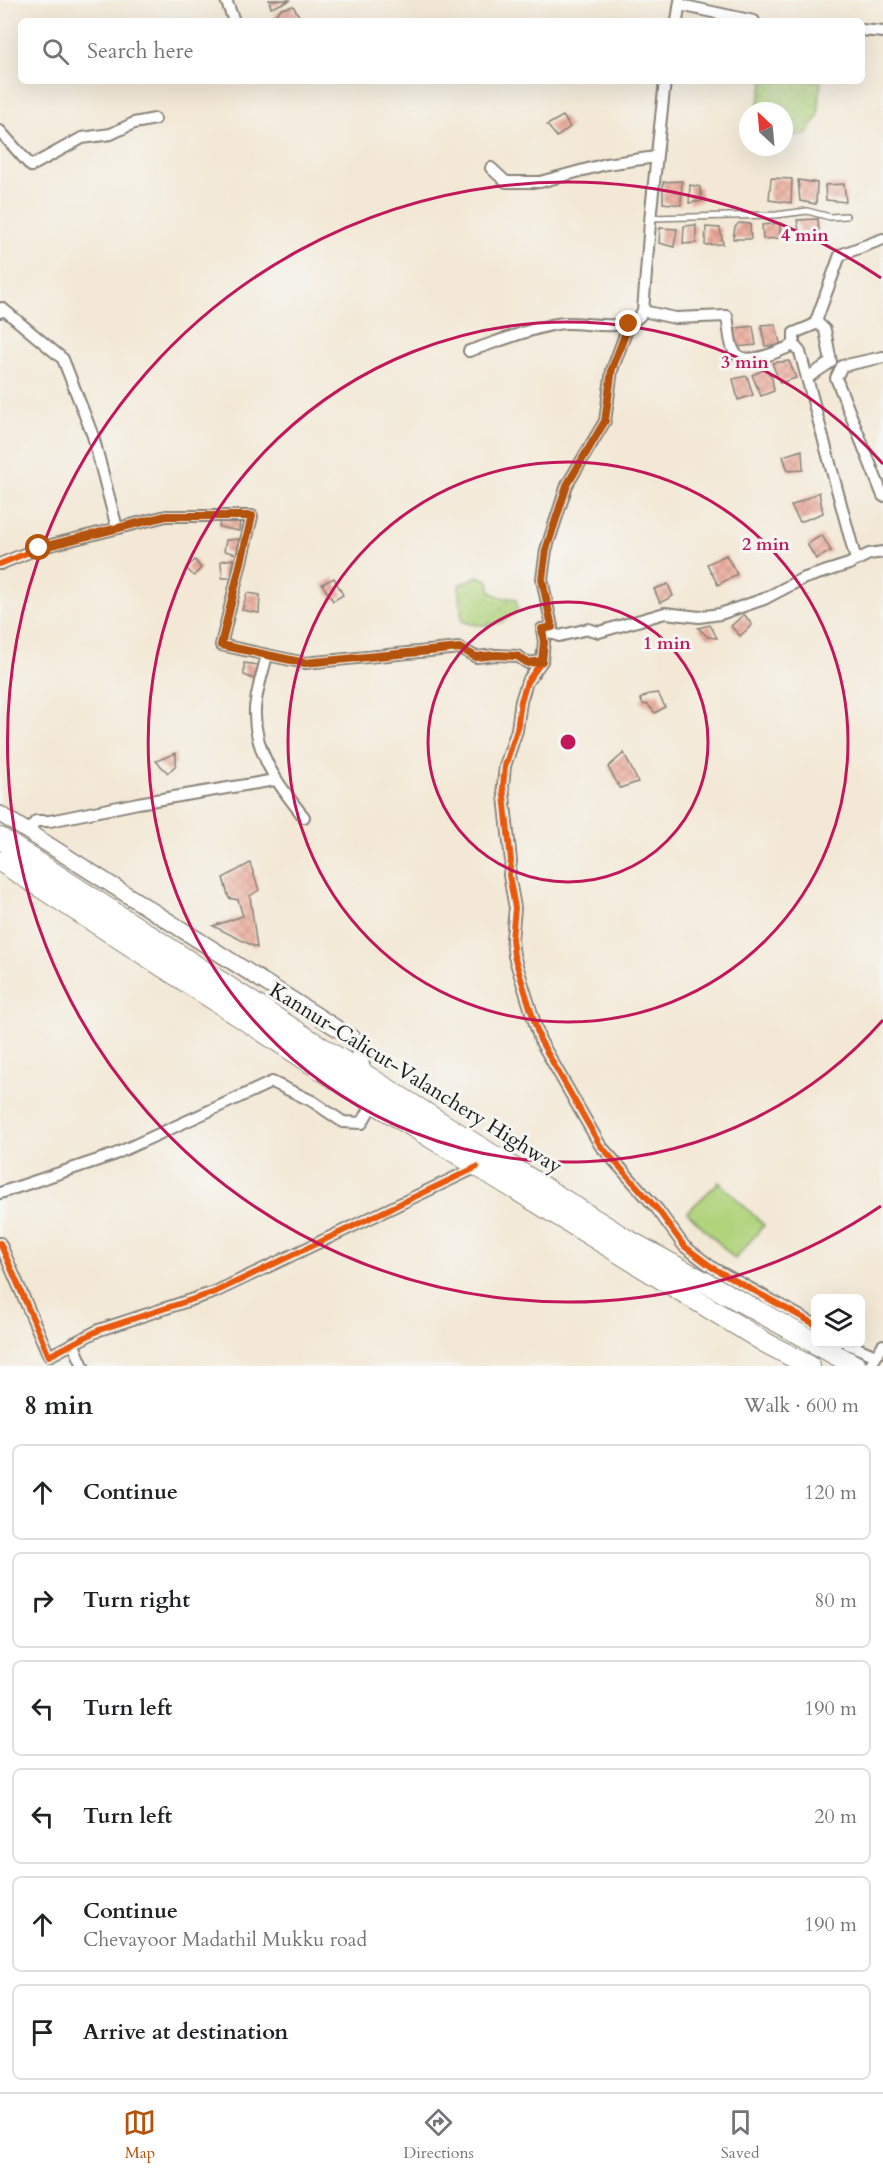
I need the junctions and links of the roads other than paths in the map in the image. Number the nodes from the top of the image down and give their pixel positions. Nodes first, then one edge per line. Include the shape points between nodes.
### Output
1 (226, 0) edge
2 (680, 3) edge
3 (233, 18) edge
4 (678, 18) edge
5 (742, 18) edge
6 (865, 30) edge
7 (883, 32) edge
8 (665, 84) edge
9 (155, 119) dead end
10 (0, 131) edge
11 (656, 157) junction
12 (491, 168) dead end
13 (846, 216) dead end
14 (650, 218) junction
15 (883, 239) edge
16 (644, 311) junction
17 (0, 312) edge
18 (629, 324) junction
19 (815, 324) junction
20 (794, 345) junction
21 (469, 351) dead end
22 (883, 357) edge
23 (807, 378) junction
24 (883, 496) edge
25 (117, 528) junction
26 (883, 552) edge
27 (856, 560) junction
28 (0, 564) edge
29 (542, 629) junction
30 (267, 655) junction
31 (542, 661) junction
32 (275, 780) junction
33 (0, 814) edge
34 (304, 818) dead end
35 (28, 831) junction
36 (0, 838) edge
37 (2, 864) edge
38 (363, 1073) junction
39 (373, 1103) junction
40 (477, 1167) junction
41 (0, 1193) edge
42 (0, 1243) edge
43 (811, 1322) edge
44 (811, 1340) edge
45 (73, 1343) junction
46 (883, 1345) edge
47 (825, 1348) edge
48 (857, 1348) edge
49 (876, 1356) junction
50 (83, 1366) edge
51 (810, 1366) edge
52 (856, 1366) edge
53 (870, 1366) edge

1 - 3 street
2 - 4 street
2 - 5 street
6 - 7 street
8 - 11 street
9 - 10 street via 111,134 82,138 31,166
11 - 12 street via 606,164 540,182 506,182
11 - 14 street
13 - 14 lane via 830,217 807,211
14 - 16 street
15 - 19 street via 840,255
16 - 18 street
16 - 20 street via 675,318 727,316 733,351 749,360
17 - 25 street via 2,308 63,358 93,436
18 - 21 street via 563,322
18 - 29 street via 612,369 605,421 567,485 556,513 542,579 552,627
19 - 20 street via 794,333
19 - 23 street via 825,330 831,362
20 - 23 street via 800,352
22 - 24 street via 842,366 836,378
23 - 27 street
25 - 28 street via 39,548
25 - 30 street via 166,516 252,516 221,645
26 - 27 street
27 - 29 street via 720,615 665,613 599,632 588,629 559,636
29 - 31 street
30 - 31 street via 305,663 460,648 476,657 507,655 528,663
30 - 32 street via 255,709 258,740
31 - 43 street via 527,682 521,701 503,786 515,908 514,956 540,1040 600,1145 658,1210 684,1246 713,1268
32 - 34 street
32 - 35 street via 36,821
33 - 35 street
35 - 38 street via 357,1041
36 - 38 highway, Kannur-Calicut-Valanchery Highway
37 - 39 highway, Kannur-Calicut-Valanchery Highway
38 - 44 highway, Kannur-Calicut-Valanchery Highway via 626,1239
39 - 40 highway, Kannur-Calicut-Valanchery Highway
39 - 41 street via 362,1123 343,1122 312,1101 272,1082 113,1155
40 - 45 street via 215,1292 99,1330
40 - 51 highway, Kannur-Calicut-Valanchery Highway
42 - 45 street via 49,1356
45 - 50 street
46 - 49 street
47 - 52 highway, Kannur-Calicut-Valanchery Highway
48 - 49 street
49 - 53 street

